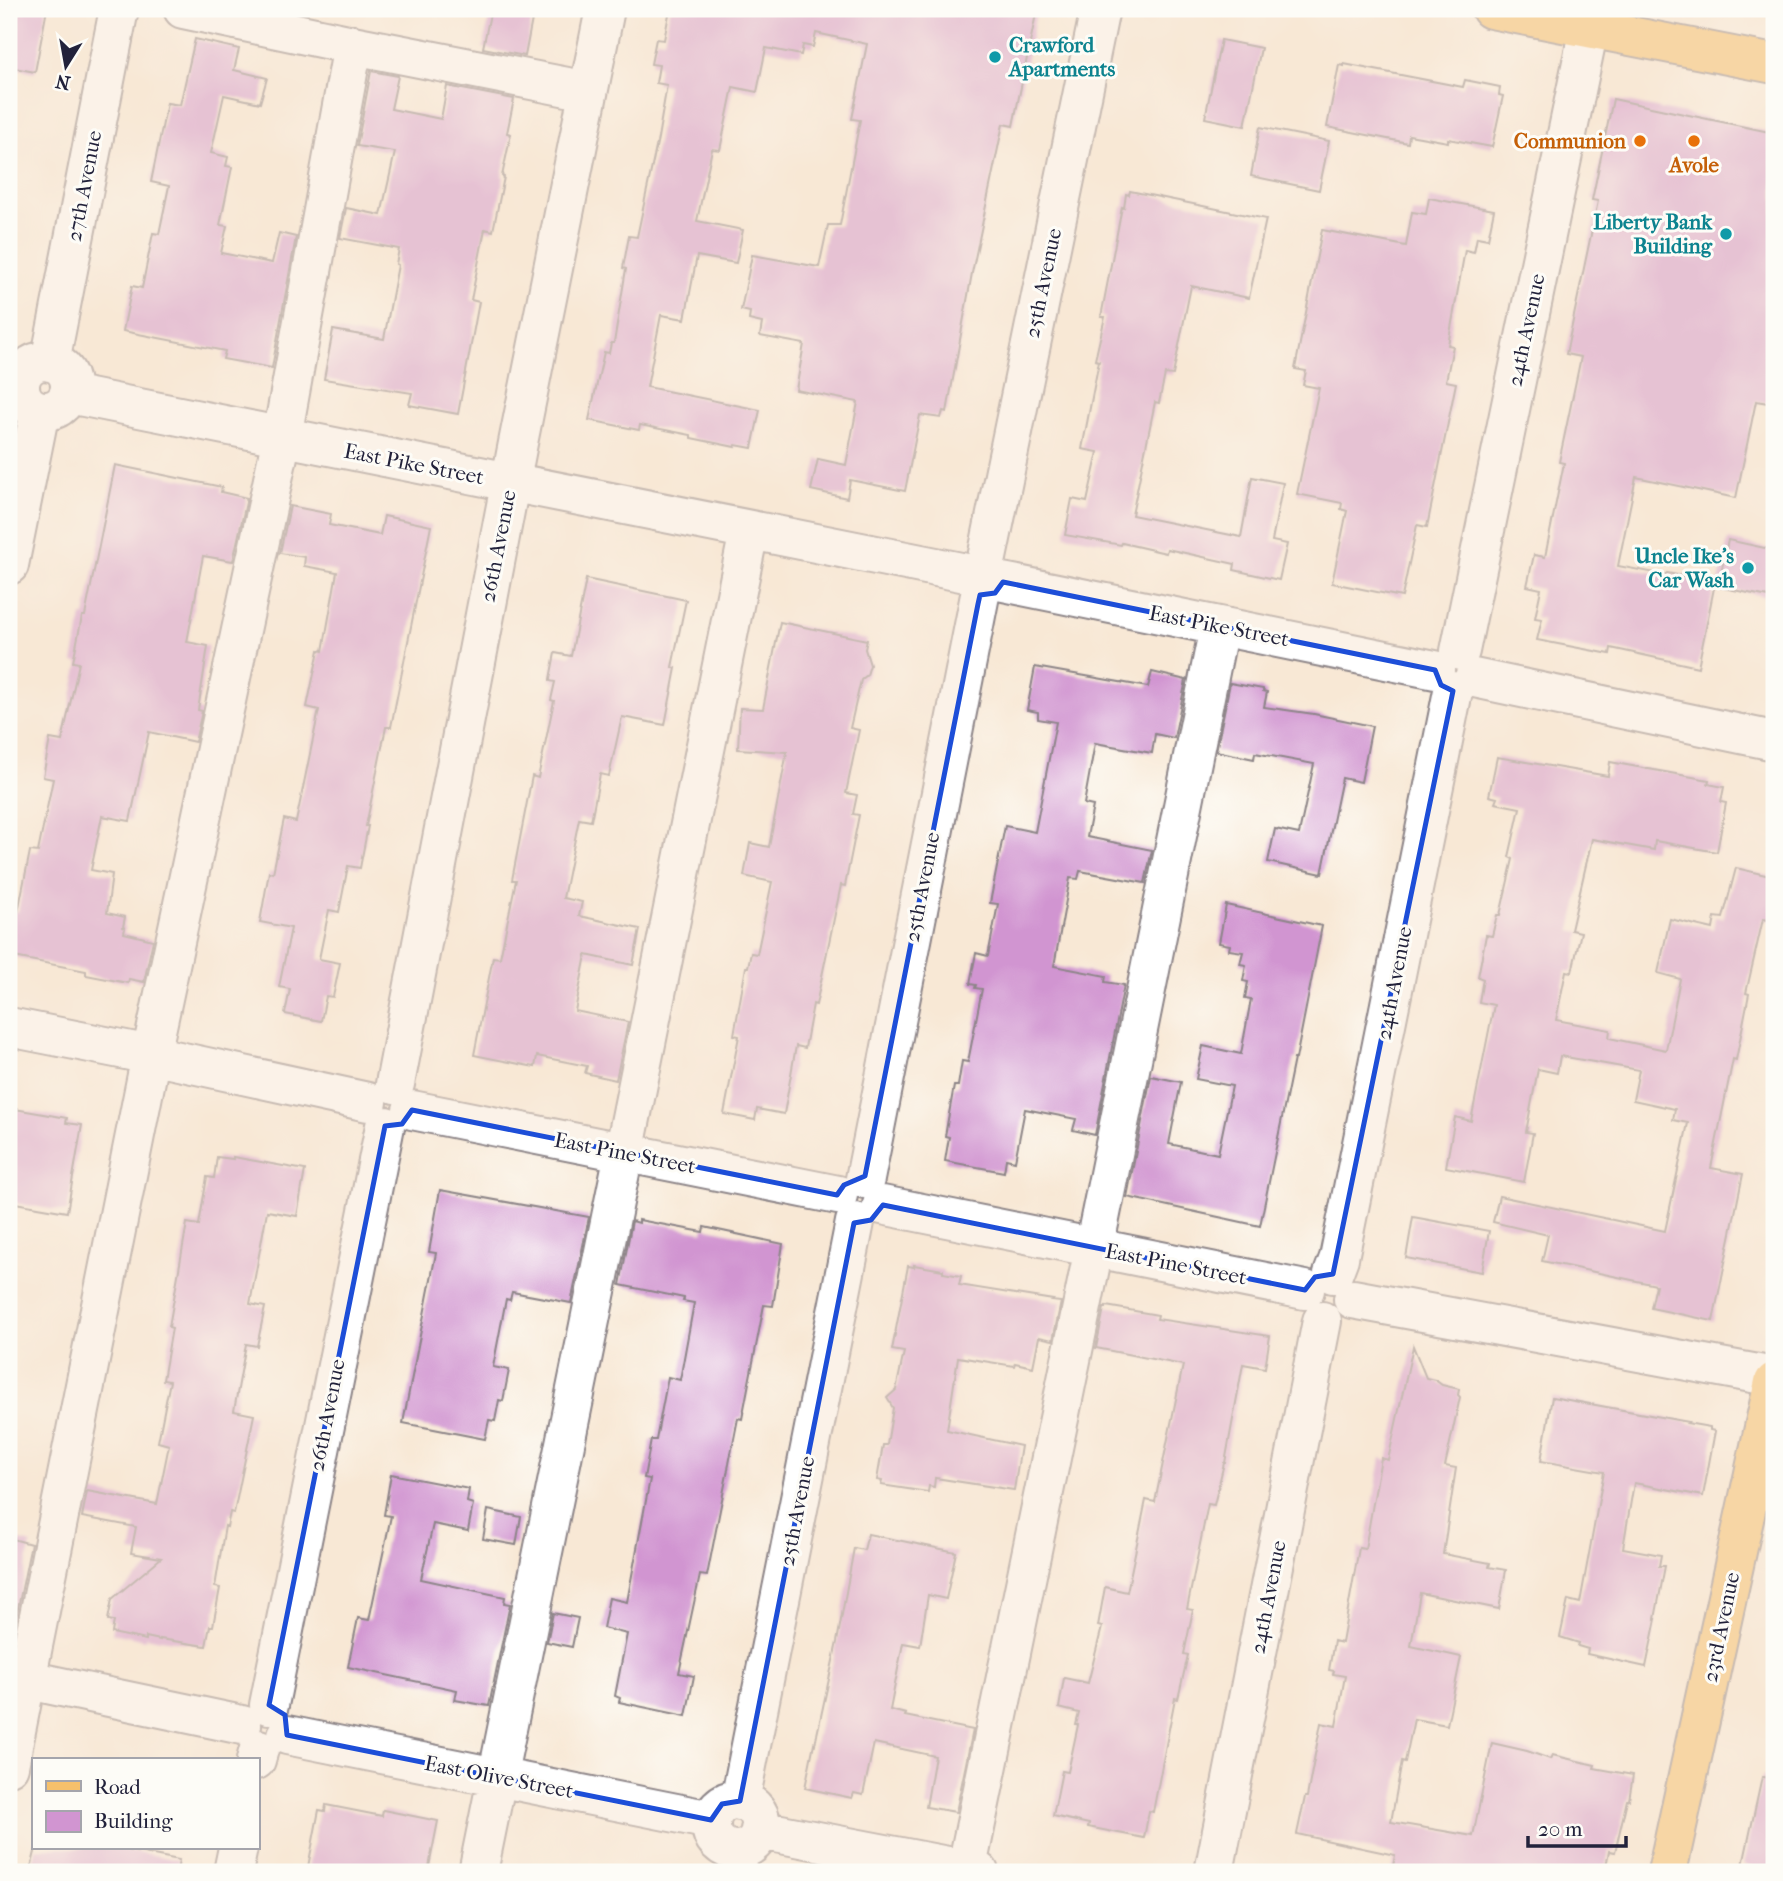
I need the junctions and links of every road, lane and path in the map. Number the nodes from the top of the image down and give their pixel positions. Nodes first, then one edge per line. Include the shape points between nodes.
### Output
1 (118, 9) edge
2 (183, 9) edge
3 (606, 9) edge
4 (1100, 9) edge
5 (1491, 9) edge
6 (1591, 18) edge
7 (353, 45) junction
8 (1774, 64) edge
9 (588, 91) junction
10 (38, 386) edge
11 (282, 437) junction
12 (511, 483) junction
13 (749, 531) junction
14 (9, 565) edge
15 (984, 577) junction
16 (1219, 627) junction
17 (1456, 672) junction
18 (1774, 741) edge
19 (9, 1027) edge
20 (151, 1055) junction
21 (390, 1105) junction
22 (624, 1153) junction
23 (860, 1200) junction
24 (1094, 1247) junction
25 (1328, 1296) junction
26 (1774, 1379) edge
27 (18, 1678) edge
28 (262, 1735) edge
29 (9, 1766) edge
30 (498, 1776) junction
31 (733, 1834) edge
32 (238, 1850) edge
33 (970, 1871) edge
34 (233, 1872) edge
35 (478, 1872) edge
36 (1214, 1872) edge
37 (1667, 1872) edge

1 - 10 street, 27th Avenue
2 - 7 street
3 - 9 street, 26th Avenue
4 - 15 street, 25th Avenue
5 - 6 main road
6 - 8 main road
6 - 17 street, 24th Avenue
7 - 9 street
7 - 11 street
9 - 12 street, 26th Avenue
10 - 11 street, East Pike Street
10 - 14 street, 27th Avenue
11 - 12 street, East Pike Street
11 - 20 street
12 - 13 street, East Pike Street
12 - 21 street, 26th Avenue
13 - 15 street, East Pike Street
13 - 22 street
15 - 16 street, East Pike Street
15 - 23 street, 25th Avenue
16 - 17 street, East Pike Street
16 - 24 street
17 - 18 street, East Pike Street
17 - 25 street, 24th Avenue
19 - 20 street, East Pine Street
20 - 21 street, East Pine Street
20 - 27 street
21 - 22 street, East Pine Street
21 - 28 street, 26th Avenue
22 - 23 street, East Pine Street
22 - 30 street
23 - 24 street, East Pine Street
23 - 31 street, 25th Avenue
24 - 25 street, East Pine Street
24 - 33 street
25 - 26 street, East Pine Street
25 - 36 street, 24th Avenue
26 - 37 main road, 23rd Avenue
27 - 28 street, East Olive Street
27 - 29 street
28 - 30 street, East Olive Street
30 - 31 street, East Olive Street
30 - 35 street
31 - 33 street, East Olive Street
32 - 34 street

